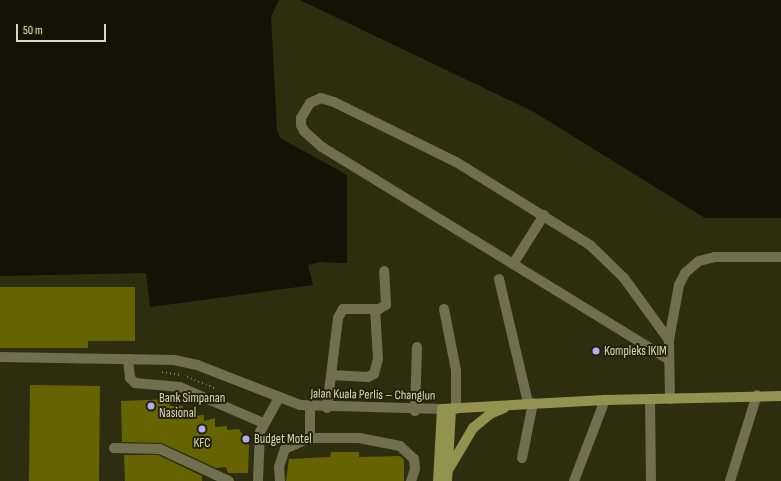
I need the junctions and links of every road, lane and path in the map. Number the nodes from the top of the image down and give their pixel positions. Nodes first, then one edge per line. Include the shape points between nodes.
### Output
1 (544, 215) junction
2 (781, 257) edge
3 (513, 264) junction
4 (384, 271) dead end
5 (499, 278) dead end
6 (375, 309) junction
7 (444, 309) dead end
8 (669, 340) junction
9 (417, 347) dead end
10 (0, 357) edge
11 (128, 359) junction
12 (670, 360) junction
13 (331, 375) junction
14 (757, 395) junction
15 (781, 396) edge
16 (279, 398) junction
17 (650, 399) junction
18 (670, 399) junction
19 (605, 400) junction
20 (781, 400) edge
21 (530, 403) junction
22 (515, 404) junction
23 (310, 407) junction
24 (327, 408) junction
25 (450, 409) junction
26 (415, 411) junction
27 (263, 423) junction
28 (310, 438) junction
29 (114, 448) dead end
30 (522, 458) dead end
31 (447, 476) edge
32 (229, 481) edge
33 (258, 481) edge
34 (280, 481) edge
35 (411, 481) edge
36 (438, 481) edge
37 (574, 481) edge
38 (651, 481) edge
39 (730, 481) edge

1 - 3 street
1 - 3 street via 456,162 334,102 321,98 310,103 301,118 304,131 310,138
1 - 8 street via 590,245 610,263
2 - 8 street via 715,257 691,266 679,285
3 - 12 street
4 - 6 street via 388,299 383,308
5 - 21 street
6 - 13 street via 348,308 340,313
6 - 13 street via 378,359 374,374 368,377
7 - 25 street via 456,370
8 - 12 street
9 - 26 street
10 - 11 street, Jalan Kuala Perlis – Changlun
11 - 16 street, Jalan Kuala Perlis – Changlun via 184,362
11 - 27 street via 130,378 135,383 180,387
12 - 18 street
13 - 24 street
14 - 15 main road
14 - 18 main road
14 - 39 street
15 - 20 street
16 - 23 street, Jalan Kuala Perlis – Changlun
16 - 27 street
17 - 18 main road
17 - 19 main road
17 - 38 street
19 - 21 main road
19 - 37 street
21 - 22 main road
21 - 30 street
22 - 25 main road
22 - 31 main road via 490,414 473,428
23 - 24 street, Jalan Kuala Perlis – Changlun
23 - 28 street
24 - 26 street, Jalan Kuala Perlis – Changlun
25 - 26 street, Jalan Kuala Perlis – Changlun
25 - 31 main road, Jalan Kuala Perlis – Changlun
25 - 36 main road, Jalan Kuala Perlis – Changlun
27 - 33 street
28 - 34 street via 285,449 279,467
28 - 35 street via 359,438 400,446 414,459 415,469
29 - 32 street via 160,449

